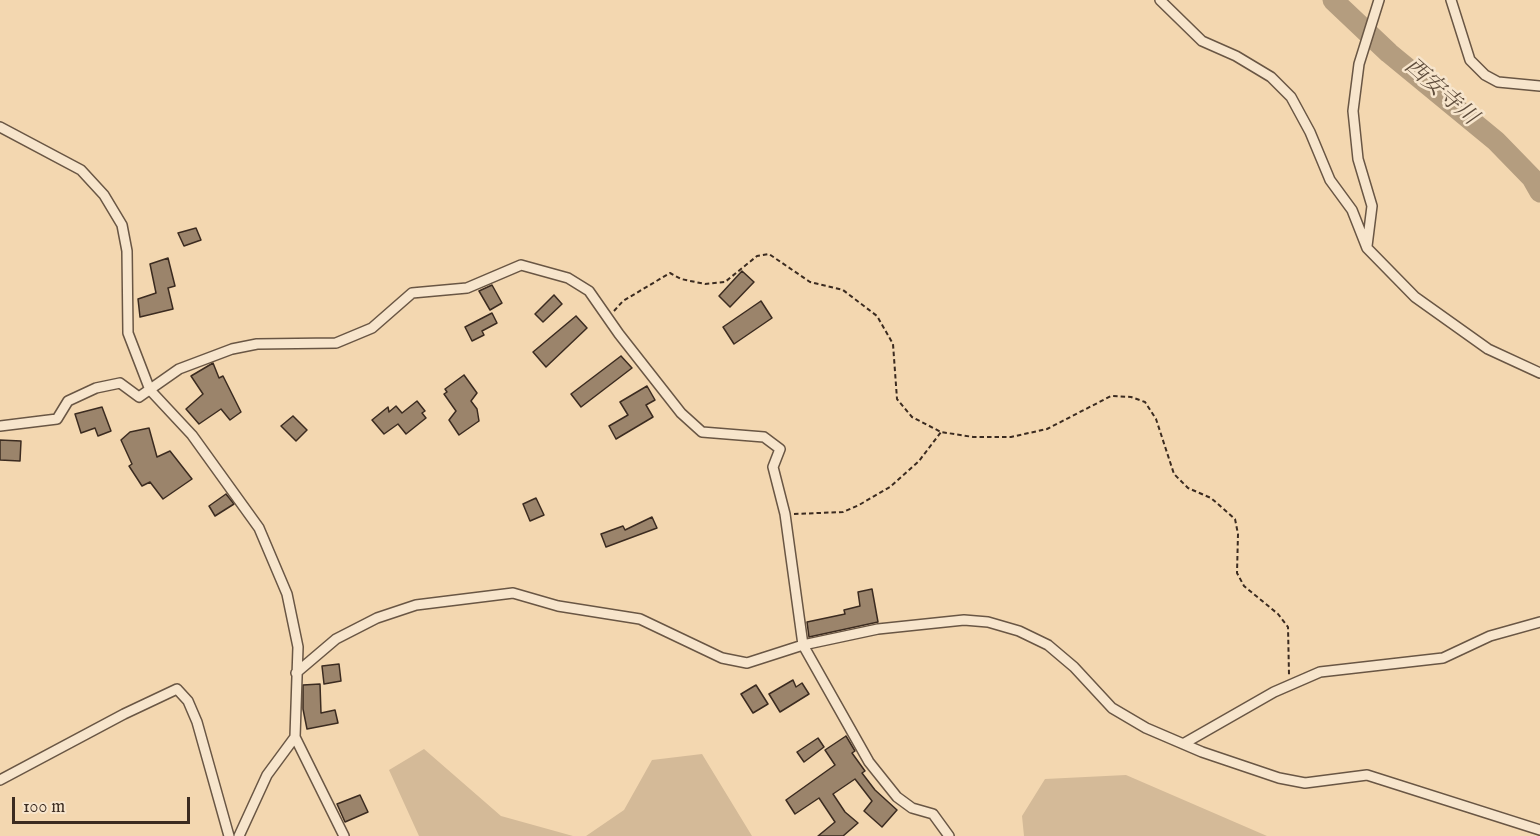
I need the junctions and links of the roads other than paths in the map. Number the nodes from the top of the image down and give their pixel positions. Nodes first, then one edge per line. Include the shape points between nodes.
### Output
1 (1160, 0) edge
2 (1379, 0) edge
3 (1451, 0) edge
4 (1540, 86) edge
5 (0, 127) edge
6 (1367, 248) junction
7 (1540, 373) edge
8 (150, 390) junction
9 (0, 426) edge
10 (1540, 622) edge
11 (803, 645) junction
12 (296, 674) junction
13 (295, 737) junction
14 (1183, 744) junction
15 (0, 780) edge
16 (1540, 830) edge
17 (229, 836) edge
18 (239, 836) edge
19 (344, 836) edge
20 (949, 836) edge

1 - 6 street via 1202,41 1271,77 1291,97 1330,180 1352,210
2 - 6 street via 1359,64 1353,111 1358,159 1372,206
3 - 4 street via 1470,60 1485,75 1498,81
5 - 8 street via 81,170 104,195 122,225 127,251 128,333
6 - 7 street via 1415,297 1469,337
8 - 9 street via 139,397 120,383 96,388 68,401 57,419
8 - 11 street via 179,369 232,349 258,344 336,343 372,328 412,293 468,288 521,265 568,278 589,291 681,413 702,432 764,437 780,449 772,467 785,514
8 - 12 street via 192,435 260,528 287,594 298,647
10 - 14 street via 1490,636 1443,658 1320,672
11 - 12 street via 747,663 722,658 640,619 558,606 513,593 426,603 377,618 336,639
11 - 14 street via 878,628 964,620 988,622 1048,645 1112,708
11 - 20 street via 869,762 897,797 912,808 933,814
12 - 13 street
13 - 18 street via 267,775
13 - 19 street
14 - 16 street via 1305,783 1367,776
15 - 17 street via 177,689 188,701 196,722

